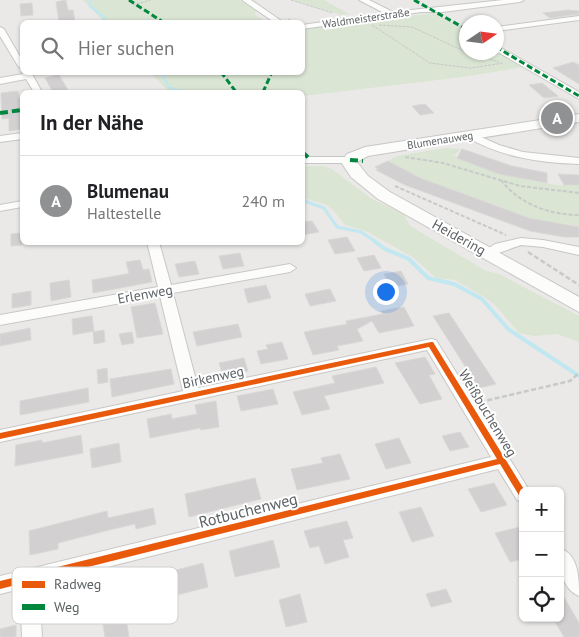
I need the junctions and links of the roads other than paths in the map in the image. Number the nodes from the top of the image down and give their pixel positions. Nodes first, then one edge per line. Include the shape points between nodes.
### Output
1 (246, 0) edge
2 (364, 0) edge
3 (520, 0) edge
4 (392, 14) junction
5 (579, 18) edge
6 (274, 20) edge
7 (305, 27) edge
8 (504, 28) edge
9 (0, 29) edge
10 (504, 52) edge
11 (20, 63) edge
12 (23, 75) edge
13 (28, 75) edge
14 (0, 81) edge
15 (37, 90) edge
16 (579, 96) edge
17 (579, 118) edge
18 (470, 135) junction
19 (20, 136) edge
20 (0, 139) edge
21 (305, 160) edge
22 (350, 160) junction
23 (579, 161) edge
24 (20, 204) edge
25 (0, 208) edge
26 (154, 245) edge
27 (579, 251) edge
28 (487, 253) junction
29 (290, 268) dead end
30 (166, 290) junction
31 (579, 305) edge
32 (0, 320) edge
33 (431, 344) joint
34 (192, 395) junction
35 (0, 436) edge
36 (502, 461) junction
37 (519, 489) edge
38 (564, 562) edge
39 (73, 567) edge
40 (579, 586) edge
41 (31, 624) edge
42 (32, 637) edge

1 - 6 street
2 - 4 street
3 - 4 street, Waldmeisterstraße
4 - 7 street, Waldmeisterstraße
5 - 8 street
9 - 11 street
10 - 16 street
12 - 14 street
13 - 15 street
17 - 18 street, Blumenauweg
18 - 22 street, Blumenauweg via 365,152
18 - 23 street via 526,157
19 - 20 street
21 - 22 street, Blumenauweg
22 - 28 street, Heidering via 351,167 377,191
24 - 25 street
26 - 30 street
27 - 28 street via 516,241 502,244
28 - 31 street, Heidering
29 - 30 street, Erlenweg
30 - 32 street, Erlenweg
30 - 34 street
33 - 34 street, Birkenweg
33 - 36 street, Weißbuchenweg
34 - 35 street, Birkenweg
36 - 37 street, Weißbuchenweg
36 - 39 street, Rotbuchenweg
38 - 40 street
41 - 42 street

